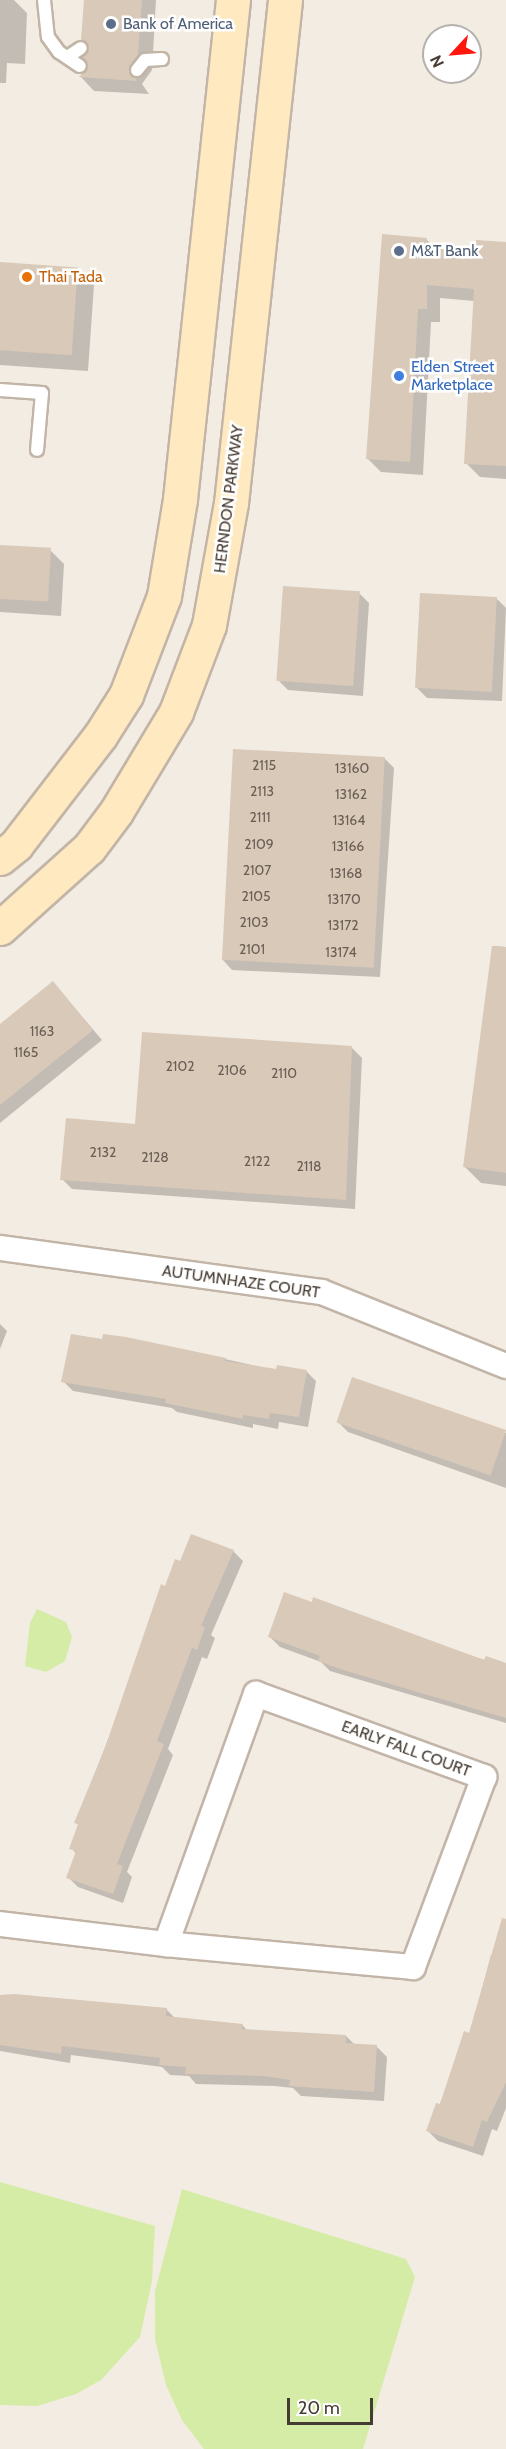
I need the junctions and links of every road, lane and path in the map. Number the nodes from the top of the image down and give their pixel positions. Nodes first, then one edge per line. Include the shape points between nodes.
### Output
1 (44, 0) edge
2 (233, 0) edge
3 (285, 0) edge
4 (81, 48) dead end
5 (69, 56) junction
6 (162, 59) dead end
7 (140, 61) dead end
8 (80, 66) dead end
9 (0, 390) edge
10 (37, 450) dead end
11 (0, 858) edge
12 (0, 928) edge
13 (0, 1248) edge
14 (506, 1366) edge
15 (0, 1924) edge
16 (166, 1944) junction

1 - 5 lane via 48,37 59,52
2 - 11 main road via 182,476 164,596 144,655 111,720 72,776 16,845
3 - 12 main road, HERNDON PARKWAY via 231,503 209,625 176,712 116,812 89,848
4 - 5 lane
5 - 8 lane
6 - 7 lane
9 - 10 lane via 42,393
13 - 14 street, AUTUMNHAZE COURT via 322,1292
15 - 16 street, EARLY FALL COURT
16 - 16 street, EARLY FALL COURT via 413,1967 484,1777 256,1694

